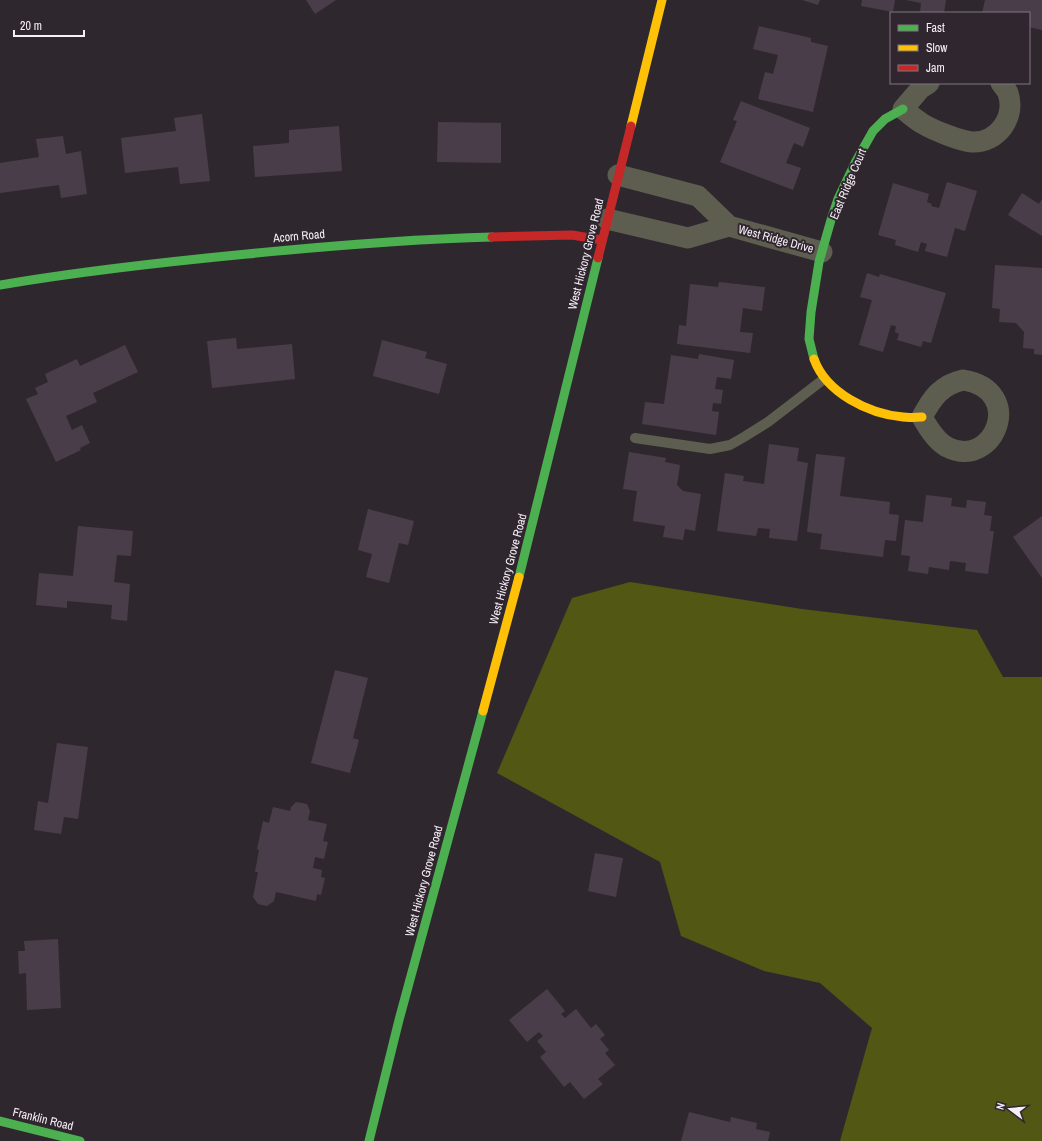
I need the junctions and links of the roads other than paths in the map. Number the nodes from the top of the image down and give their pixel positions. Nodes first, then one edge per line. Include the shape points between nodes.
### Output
1 (662, 0) edge
2 (927, 84) edge
3 (1002, 84) edge
4 (903, 109) junction
5 (618, 174) junction
6 (607, 219) junction
7 (729, 226) junction
8 (602, 240) junction
9 (822, 252) junction
10 (0, 285) edge
11 (824, 379) junction
12 (922, 417) dead end
13 (635, 438) dead end
14 (0, 1121) edge
15 (80, 1141) edge
16 (369, 1141) edge

1 - 5 street, West Hickory Grove Road
2 - 4 street, East Ridge Court
3 - 4 street via 1008,92 1010,106 1007,121 1000,132 989,139 973,142 960,140 923,124
4 - 9 street, East Ridge Court via 888,116 875,128 857,158 836,206
5 - 6 street, West Hickory Grove Road
5 - 7 street, West Ridge Drive via 698,196
6 - 7 street, West Ridge Drive via 688,238
6 - 8 street, West Hickory Grove Road
7 - 9 street, West Ridge Drive
8 - 10 street, Acorn Road via 572,235 340,245 169,262
8 - 16 street, West Hickory Grove Road via 525,554 399,1020
9 - 11 street, East Ridge Court via 814,286 809,338 812,354
11 - 12 street via 850,400 877,411 901,417
11 - 13 lane via 768,422 730,445 710,449
14 - 15 street, Franklin Road

